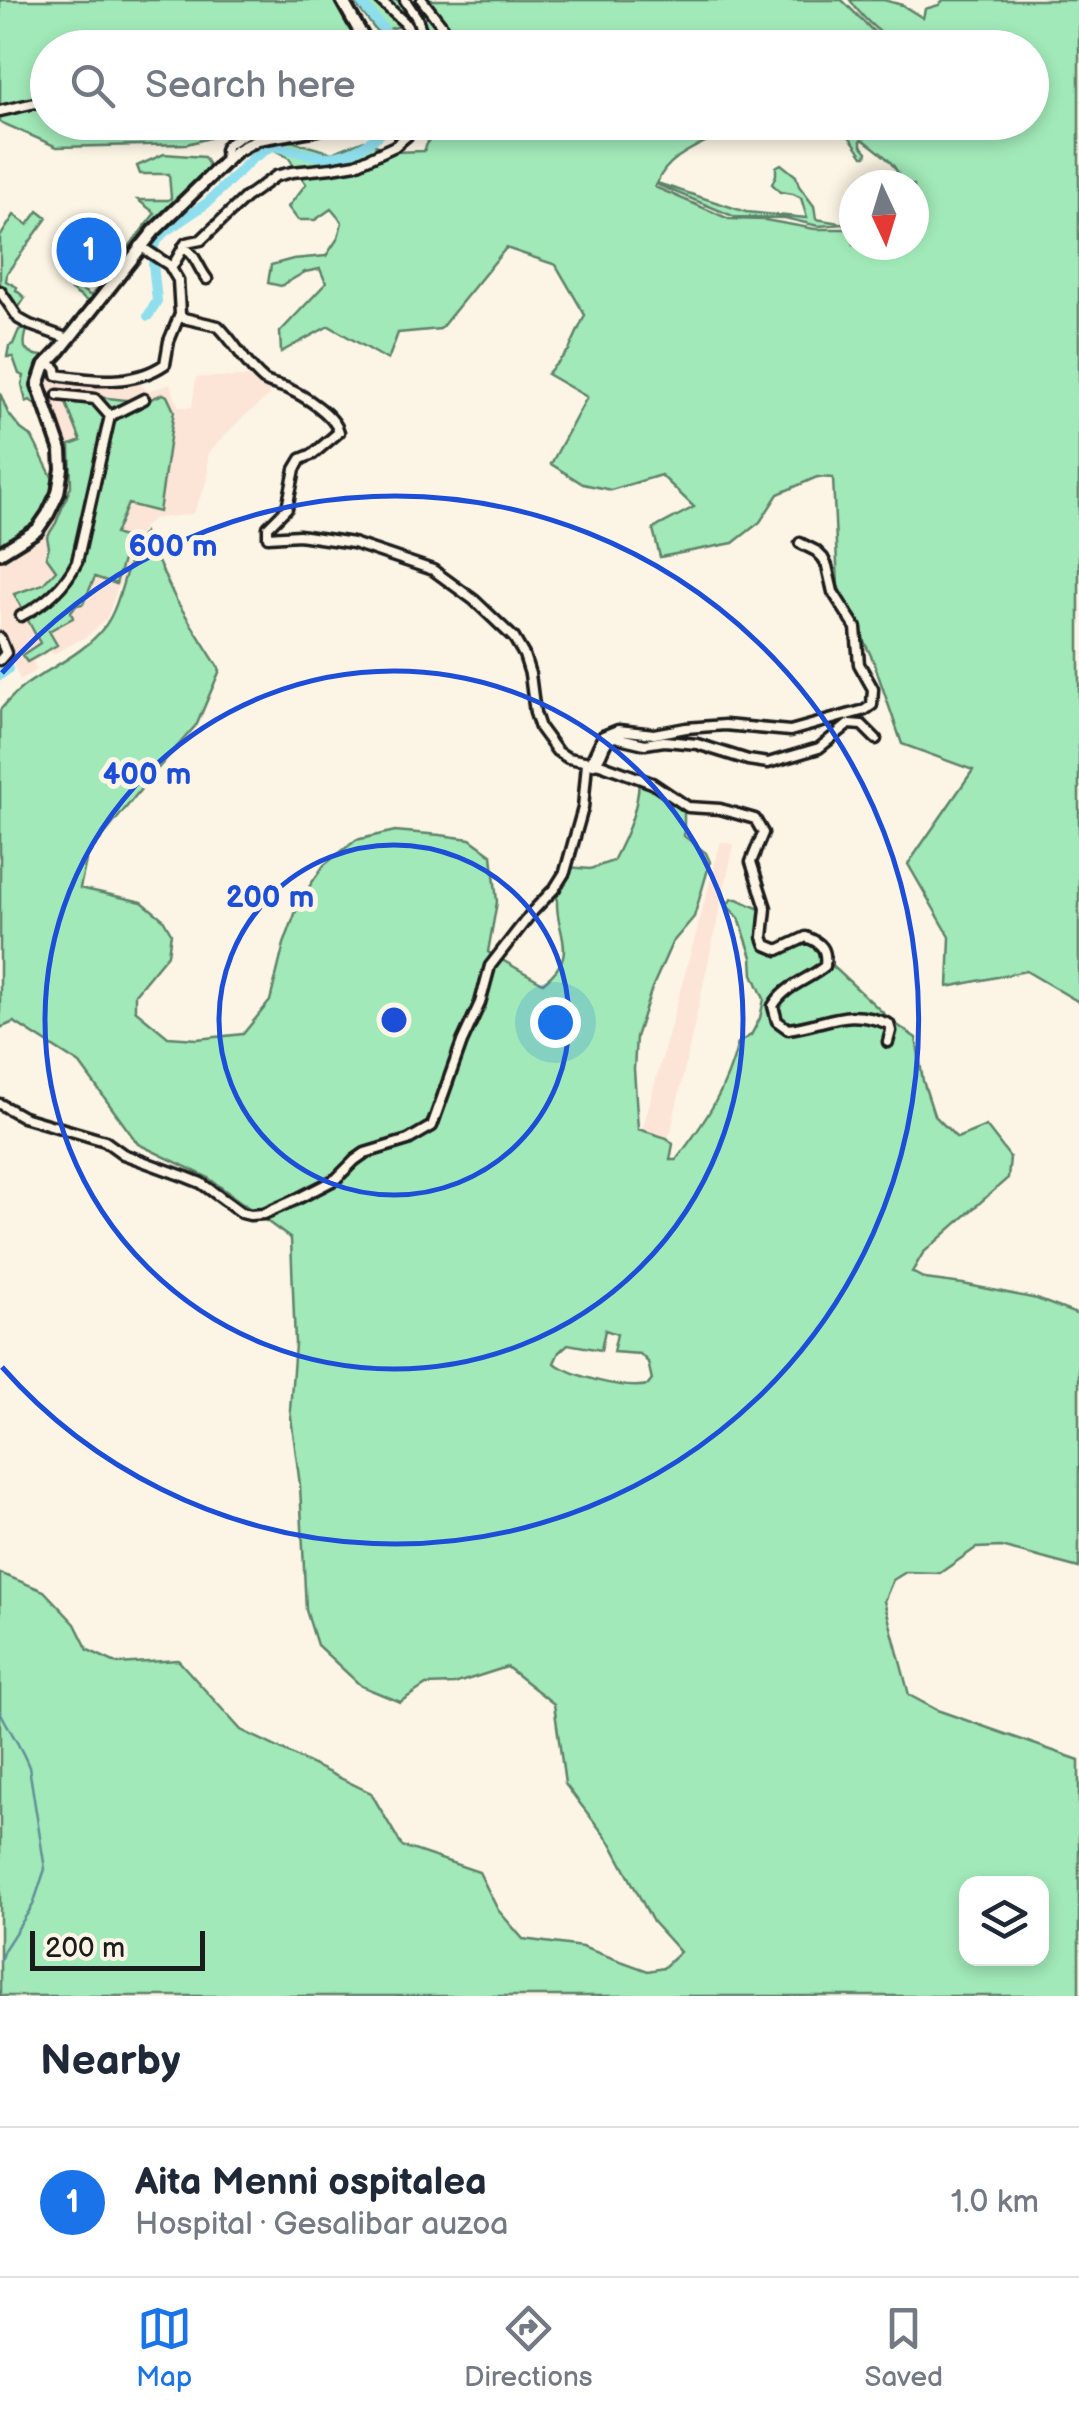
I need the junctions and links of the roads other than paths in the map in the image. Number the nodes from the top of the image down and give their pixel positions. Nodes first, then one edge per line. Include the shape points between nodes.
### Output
1 (342, 0) edge
2 (380, 0) edge
3 (405, 0) edge
4 (422, 0) edge
5 (359, 30) edge
6 (410, 30) edge
7 (420, 30) edge
8 (445, 30) edge
9 (30, 104) edge
10 (0, 111) edge
11 (236, 140) edge
12 (256, 140) edge
13 (402, 140) edge
14 (226, 160) junction
15 (184, 245) junction
16 (148, 251) junction
17 (172, 267) junction
18 (206, 279) dead end
19 (0, 291) edge
20 (179, 317) junction
21 (68, 339) junction
22 (48, 361) junction
23 (58, 395) dead end
24 (144, 399) dead end
25 (110, 416) junction
26 (800, 543) dead end
27 (0, 553) edge
28 (21, 616) dead end
29 (0, 638) edge
30 (0, 660) edge
31 (876, 739) dead end
32 (590, 764) junction
33 (888, 1042) dead end
34 (0, 1104) edge

1 - 5 main road
2 - 6 street
3 - 7 street
4 - 8 street
9 - 10 street
11 - 14 street via 224,150
12 - 14 main road
13 - 15 street via 356,164 276,176 201,240
14 - 16 main road
15 - 17 street
15 - 18 street
16 - 17 street
16 - 21 main road
17 - 20 street
19 - 21 street via 20,319
20 - 22 street via 165,364 141,377 62,376
20 - 32 street via 218,326 266,382 290,390 338,426 334,439 301,459 287,508 268,527 268,537 353,543 432,570 514,638 544,736 568,758
21 - 22 main road
22 - 27 main road via 38,385 59,444 58,494 37,530
23 - 25 street via 95,398
24 - 25 street
25 - 28 street via 77,562 66,582
26 - 32 street via 822,558 856,628 858,664 873,689 872,705 790,731 725,725 654,734 618,730 603,736
29 - 30 street via 6,652
31 - 32 street via 862,725 848,724 818,748 760,763 697,744 615,737
32 - 33 street via 652,783 688,806 754,818 763,833 751,862 766,908 766,945 778,950 806,937 818,941 826,957 816,974 778,997 776,1021 788,1028 836,1016 875,1018 889,1024
32 - 34 street via 565,872 490,966 432,1126 408,1140 365,1152 336,1179 250,1216 186,1176

